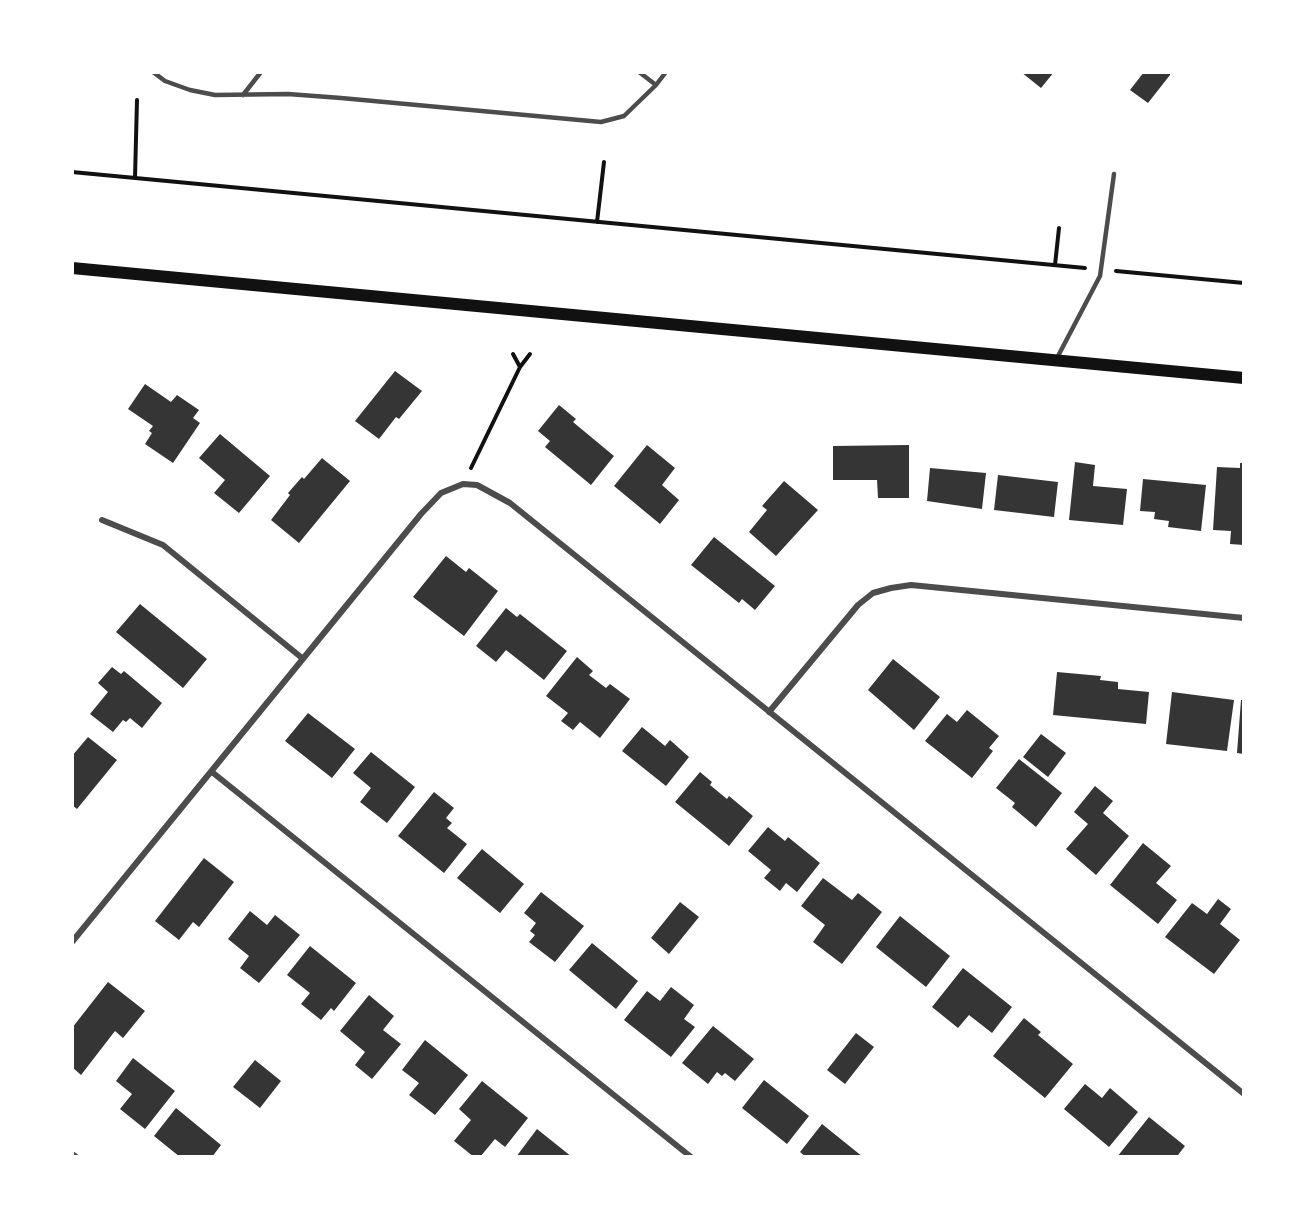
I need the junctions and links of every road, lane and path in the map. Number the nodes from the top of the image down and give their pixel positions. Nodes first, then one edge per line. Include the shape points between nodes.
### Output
1 (153, 72) edge
2 (261, 72) edge
3 (639, 72) edge
4 (666, 72) edge
5 (656, 85) junction
6 (243, 95) junction
7 (137, 100) dead end
8 (604, 162) dead end
9 (72, 172) edge
10 (1114, 174) dead end
11 (135, 178) junction
12 (597, 222) junction
13 (1059, 228) dead end
14 (1055, 266) junction
15 (72, 268) edge
16 (1100, 269) junction
17 (1244, 283) edge
18 (513, 354) dead end
19 (530, 354) dead end
20 (1055, 361) junction
21 (520, 368) junction
22 (1244, 378) edge
23 (464, 484) junction
24 (102, 520) dead end
25 (1244, 618) edge
26 (302, 658) junction
27 (769, 712) junction
28 (212, 772) junction
29 (72, 942) edge
30 (1244, 1094) edge
31 (72, 1154) edge
32 (76, 1157) edge
33 (691, 1157) edge

1 - 6 lane via 190,90
2 - 6 lane
3 - 5 lane
4 - 5 lane
5 - 6 lane via 624,116 601,122 288,94
7 - 11 path
8 - 12 path
9 - 11 path
10 - 16 lane
11 - 12 path
12 - 14 path
13 - 14 path
14 - 16 path
15 - 20 main road
16 - 17 path
16 - 20 lane via 1100,276
18 - 21 path
19 - 21 path
20 - 22 main road
21 - 23 path
23 - 26 street via 441,493 421,514
23 - 27 street via 477,486 510,503
24 - 26 street via 163,545
25 - 27 street via 911,585 891,588 873,593 858,604
26 - 28 street
27 - 30 street
28 - 29 street
28 - 33 street
31 - 32 street

